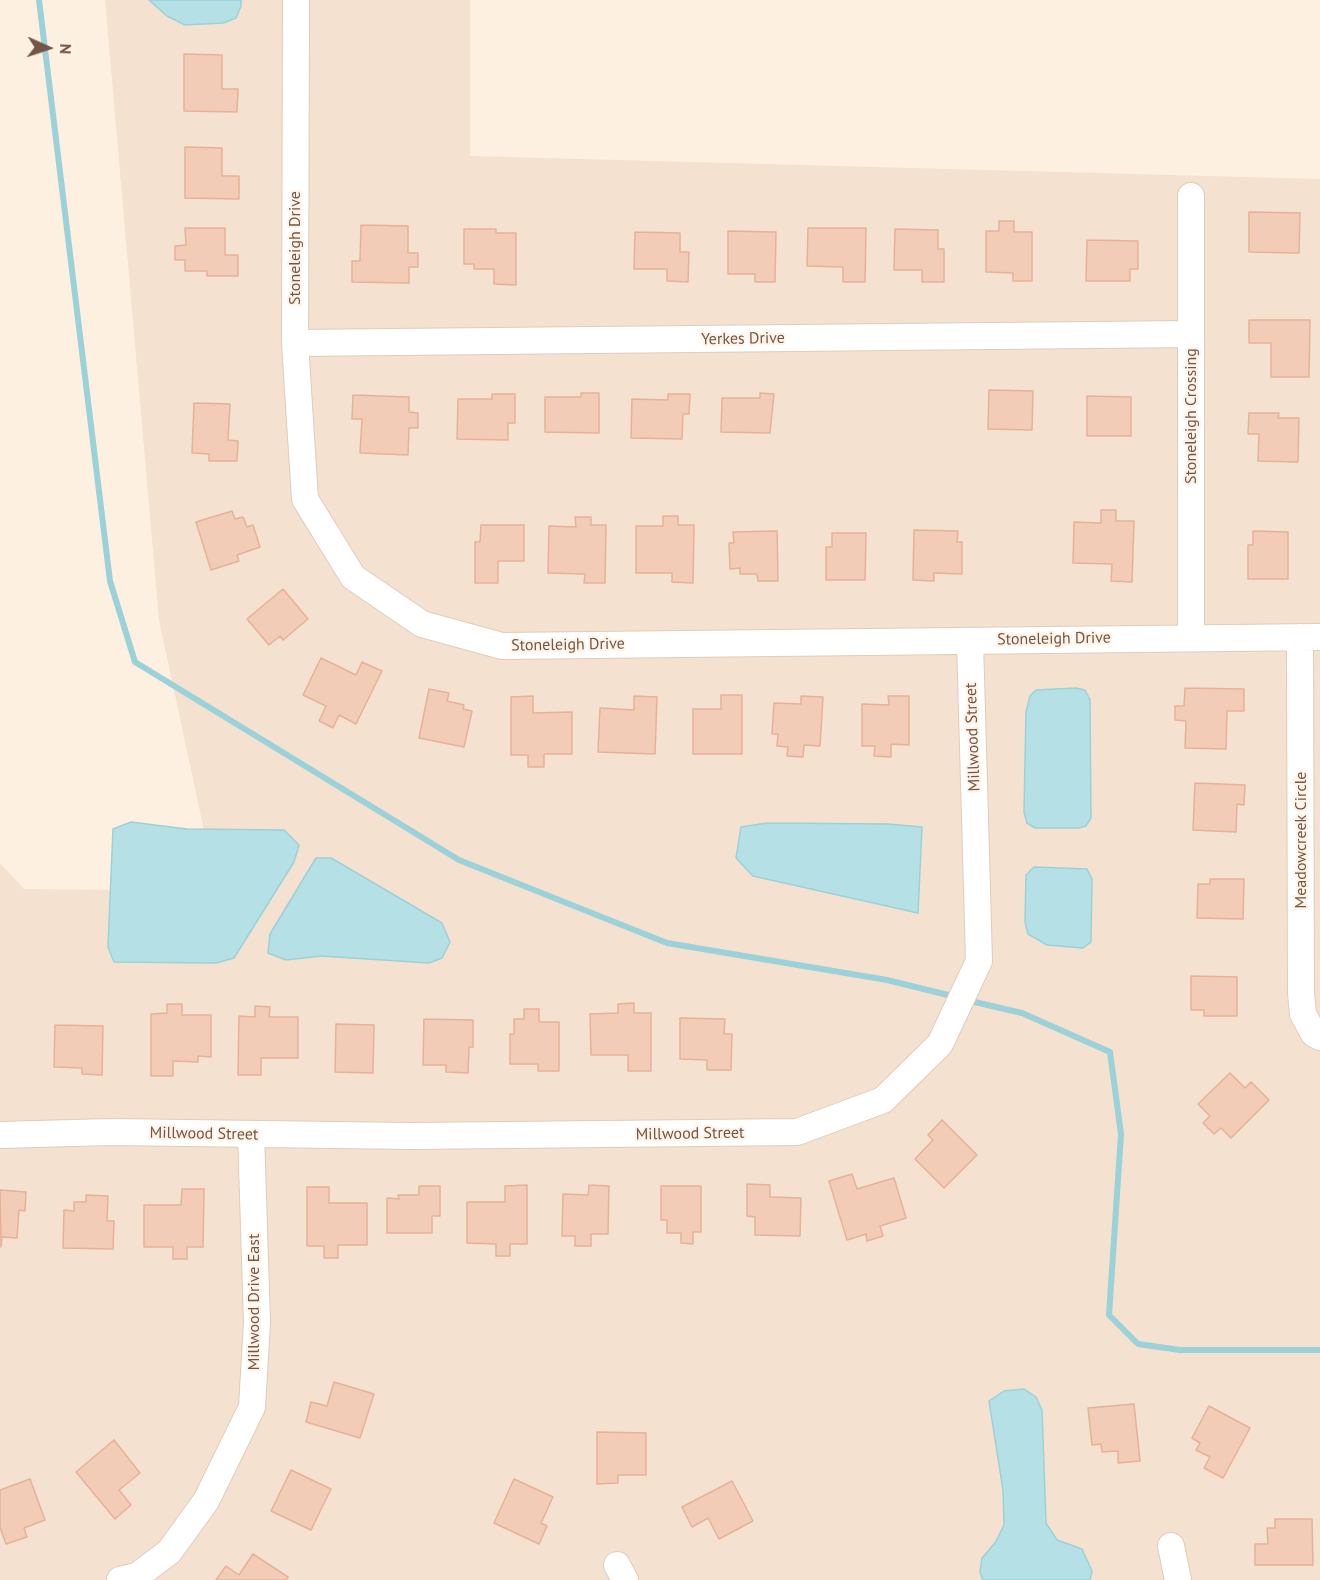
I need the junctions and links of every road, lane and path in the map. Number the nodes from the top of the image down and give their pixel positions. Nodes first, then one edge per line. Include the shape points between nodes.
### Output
1 (296, 0) edge
2 (1191, 196) dead end
3 (1191, 334) junction
4 (295, 343) junction
5 (1191, 637) junction
6 (1310, 637) edge
7 (970, 641) junction
8 (1320, 1037) edge
9 (251, 1134) junction
10 (0, 1135) edge
11 (1171, 1546) dead end
12 (132, 1579) edge
13 (1178, 1580) edge

1 - 4 street, Stoneleigh Drive
2 - 3 street, Stoneleigh Crossing
3 - 4 street, Yerkes Drive
3 - 5 street, Stoneleigh Crossing
4 - 7 street, Stoneleigh Drive via 305,499 353,577 422,624 502,646
5 - 6 street, Stoneleigh Drive
5 - 7 street, Stoneleigh Drive
6 - 8 street, Meadowcreek Circle via 1301,993 1303,1014 1314,1034
7 - 9 street, Millwood Street via 979,961 940,1044 884,1100 797,1132
9 - 10 street, Millwood Street
9 - 12 street, Millwood Drive East via 257,1322 252,1407 206,1501 169,1552
11 - 13 street

